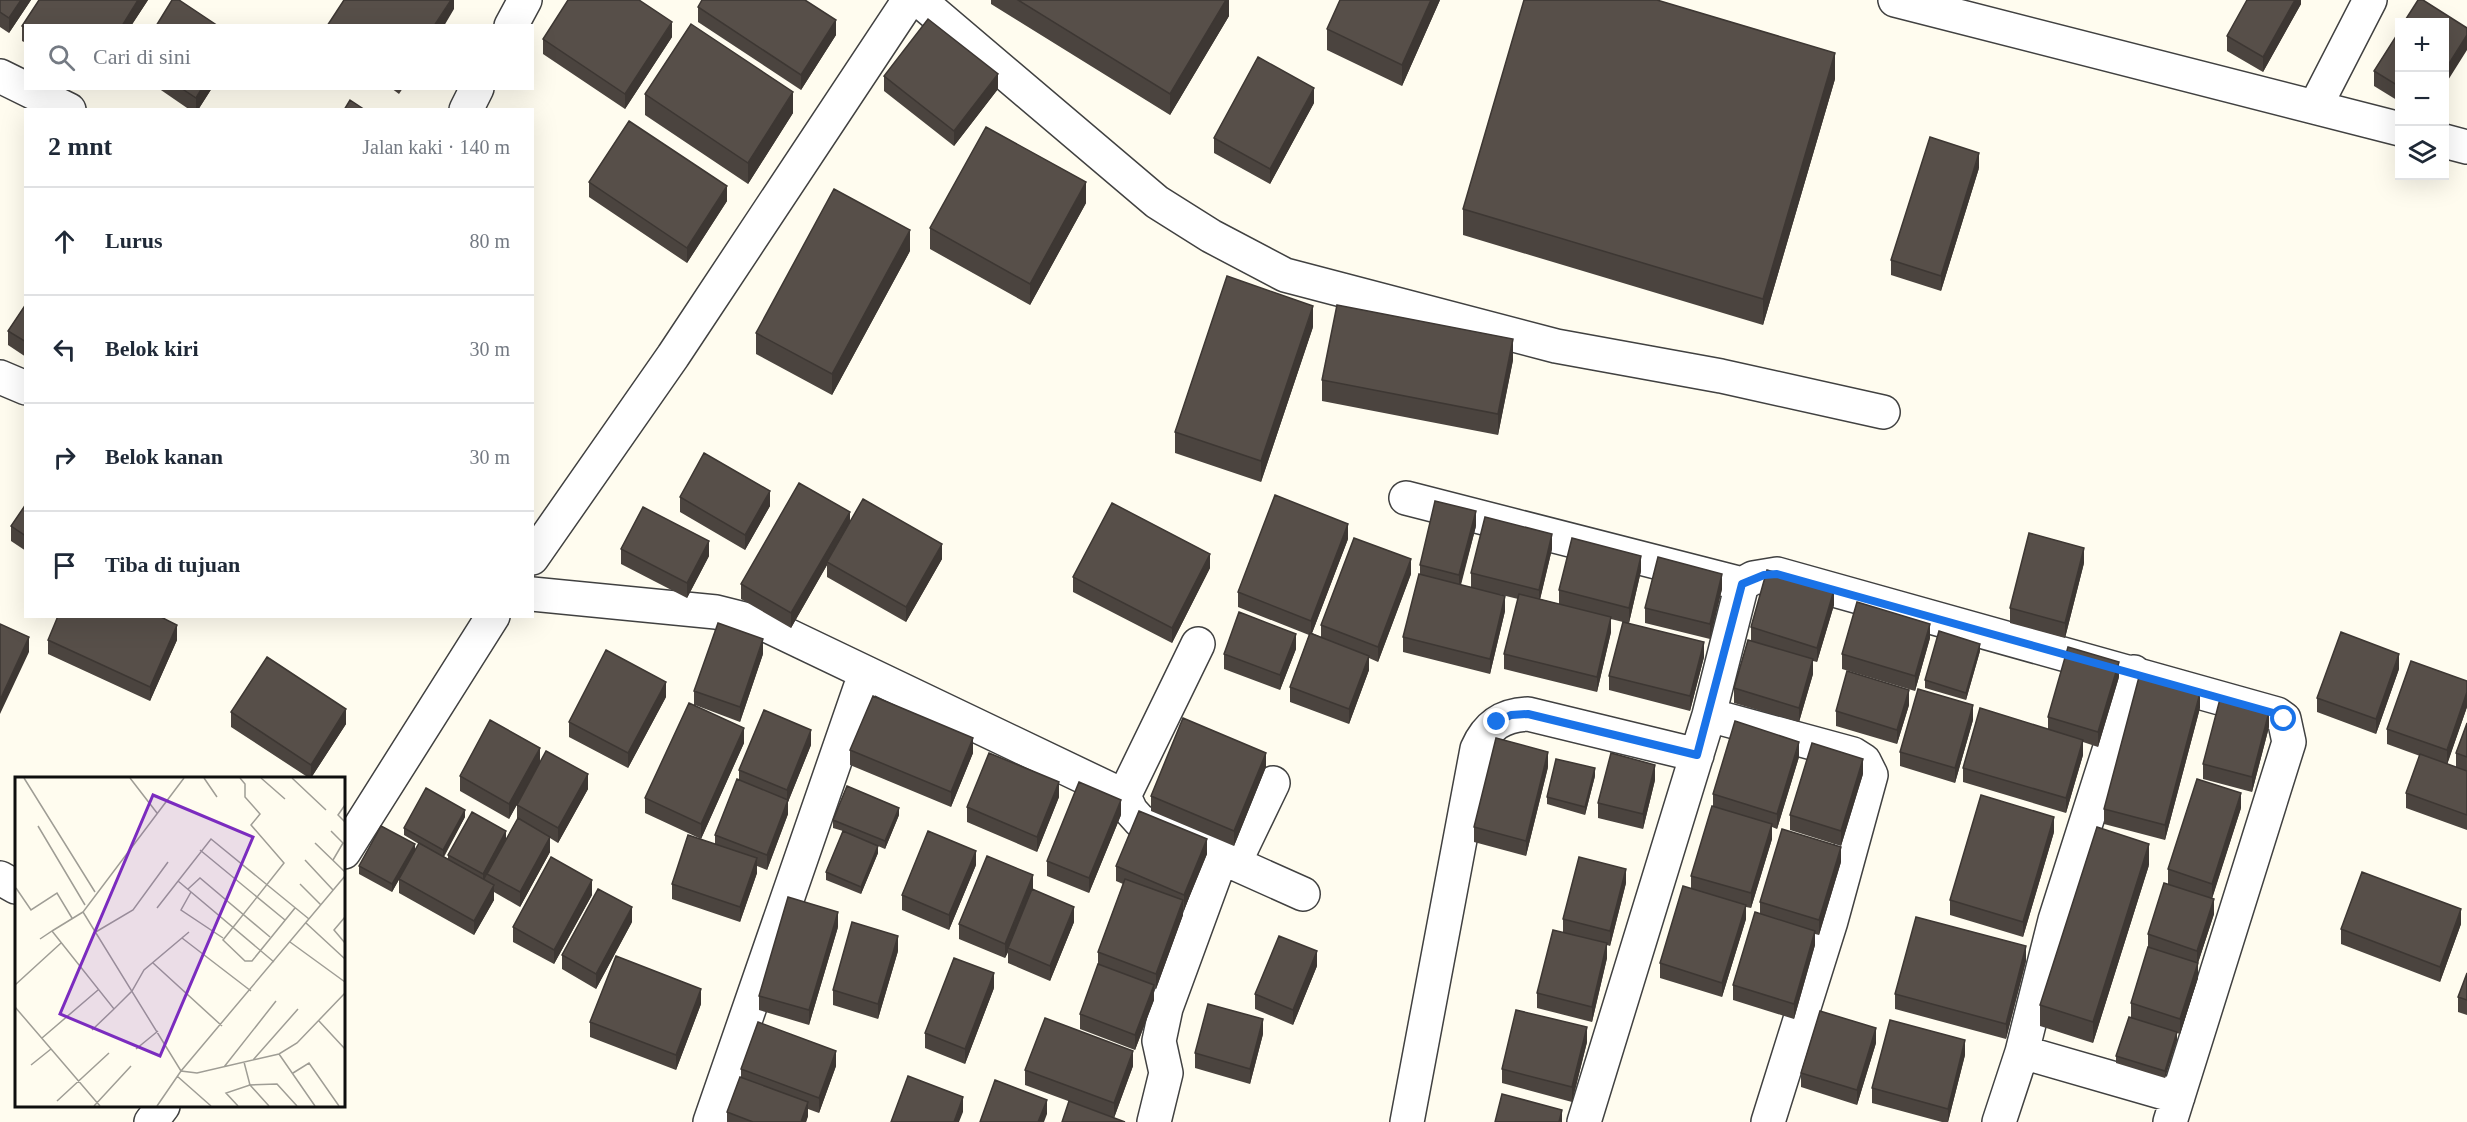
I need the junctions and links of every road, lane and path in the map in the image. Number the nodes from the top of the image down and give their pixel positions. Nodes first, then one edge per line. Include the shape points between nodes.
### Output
1 (525, 0) edge
2 (909, 0) edge
3 (919, 0) edge
4 (1895, 0) edge
5 (2370, 0) edge
6 (512, 24) edge
7 (0, 76) edge
8 (24, 88) edge
9 (28, 90) edge
10 (476, 90) edge
11 (2315, 107) junction
12 (65, 108) edge
13 (467, 108) edge
14 (2395, 128) edge
15 (2449, 142) edge
16 (2467, 147) edge
17 (0, 377) edge
18 (24, 387) edge
19 (1883, 412) dead end
20 (1406, 498) dead end
21 (534, 555) edge
22 (1742, 584) junction
23 (534, 594) edge
24 (492, 618) edge
25 (1198, 644) dead end
26 (2134, 672) junction
27 (865, 674) junction
28 (1709, 715) junction
29 (1697, 755) junction
30 (1273, 783) dead end
31 (1124, 796) junction
32 (345, 850) edge
33 (1228, 861) junction
34 (0, 878) edge
35 (15, 886) edge
36 (1304, 894) dead end
37 (2022, 1052) junction
38 (162, 1107) edge
39 (2174, 1110) edge
40 (151, 1122) edge
41 (710, 1122) edge
42 (1154, 1122) edge
43 (1407, 1122) edge
44 (1584, 1122) edge
45 (1768, 1122) edge
46 (1999, 1122) edge

1 - 6 street
2 - 21 street via 674,356
3 - 19 street via 1157,202 1285,275 1556,345
4 - 11 street
5 - 11 street
7 - 8 street
9 - 12 street
10 - 13 street
11 - 14 street
15 - 16 street
17 - 18 street
20 - 22 street
22 - 26 street via 1777,574
22 - 28 street
23 - 27 street via 716,612 764,624
24 - 32 street
25 - 31 street
26 - 37 street via 2055,920
26 - 39 street via 2277,714 2284,719 2289,732
27 - 31 street
27 - 41 street
28 - 29 street
28 - 45 street via 1853,754 1864,761 1871,775 1831,921
29 - 43 street via 1528,714 1511,715 1485,731 1477,749
29 - 44 street
30 - 33 street
31 - 33 street via 1140,821
33 - 36 street
33 - 42 street via 1166,1008 1159,1041 1166,1073
34 - 35 street
37 - 39 street
37 - 46 street
38 - 40 street

